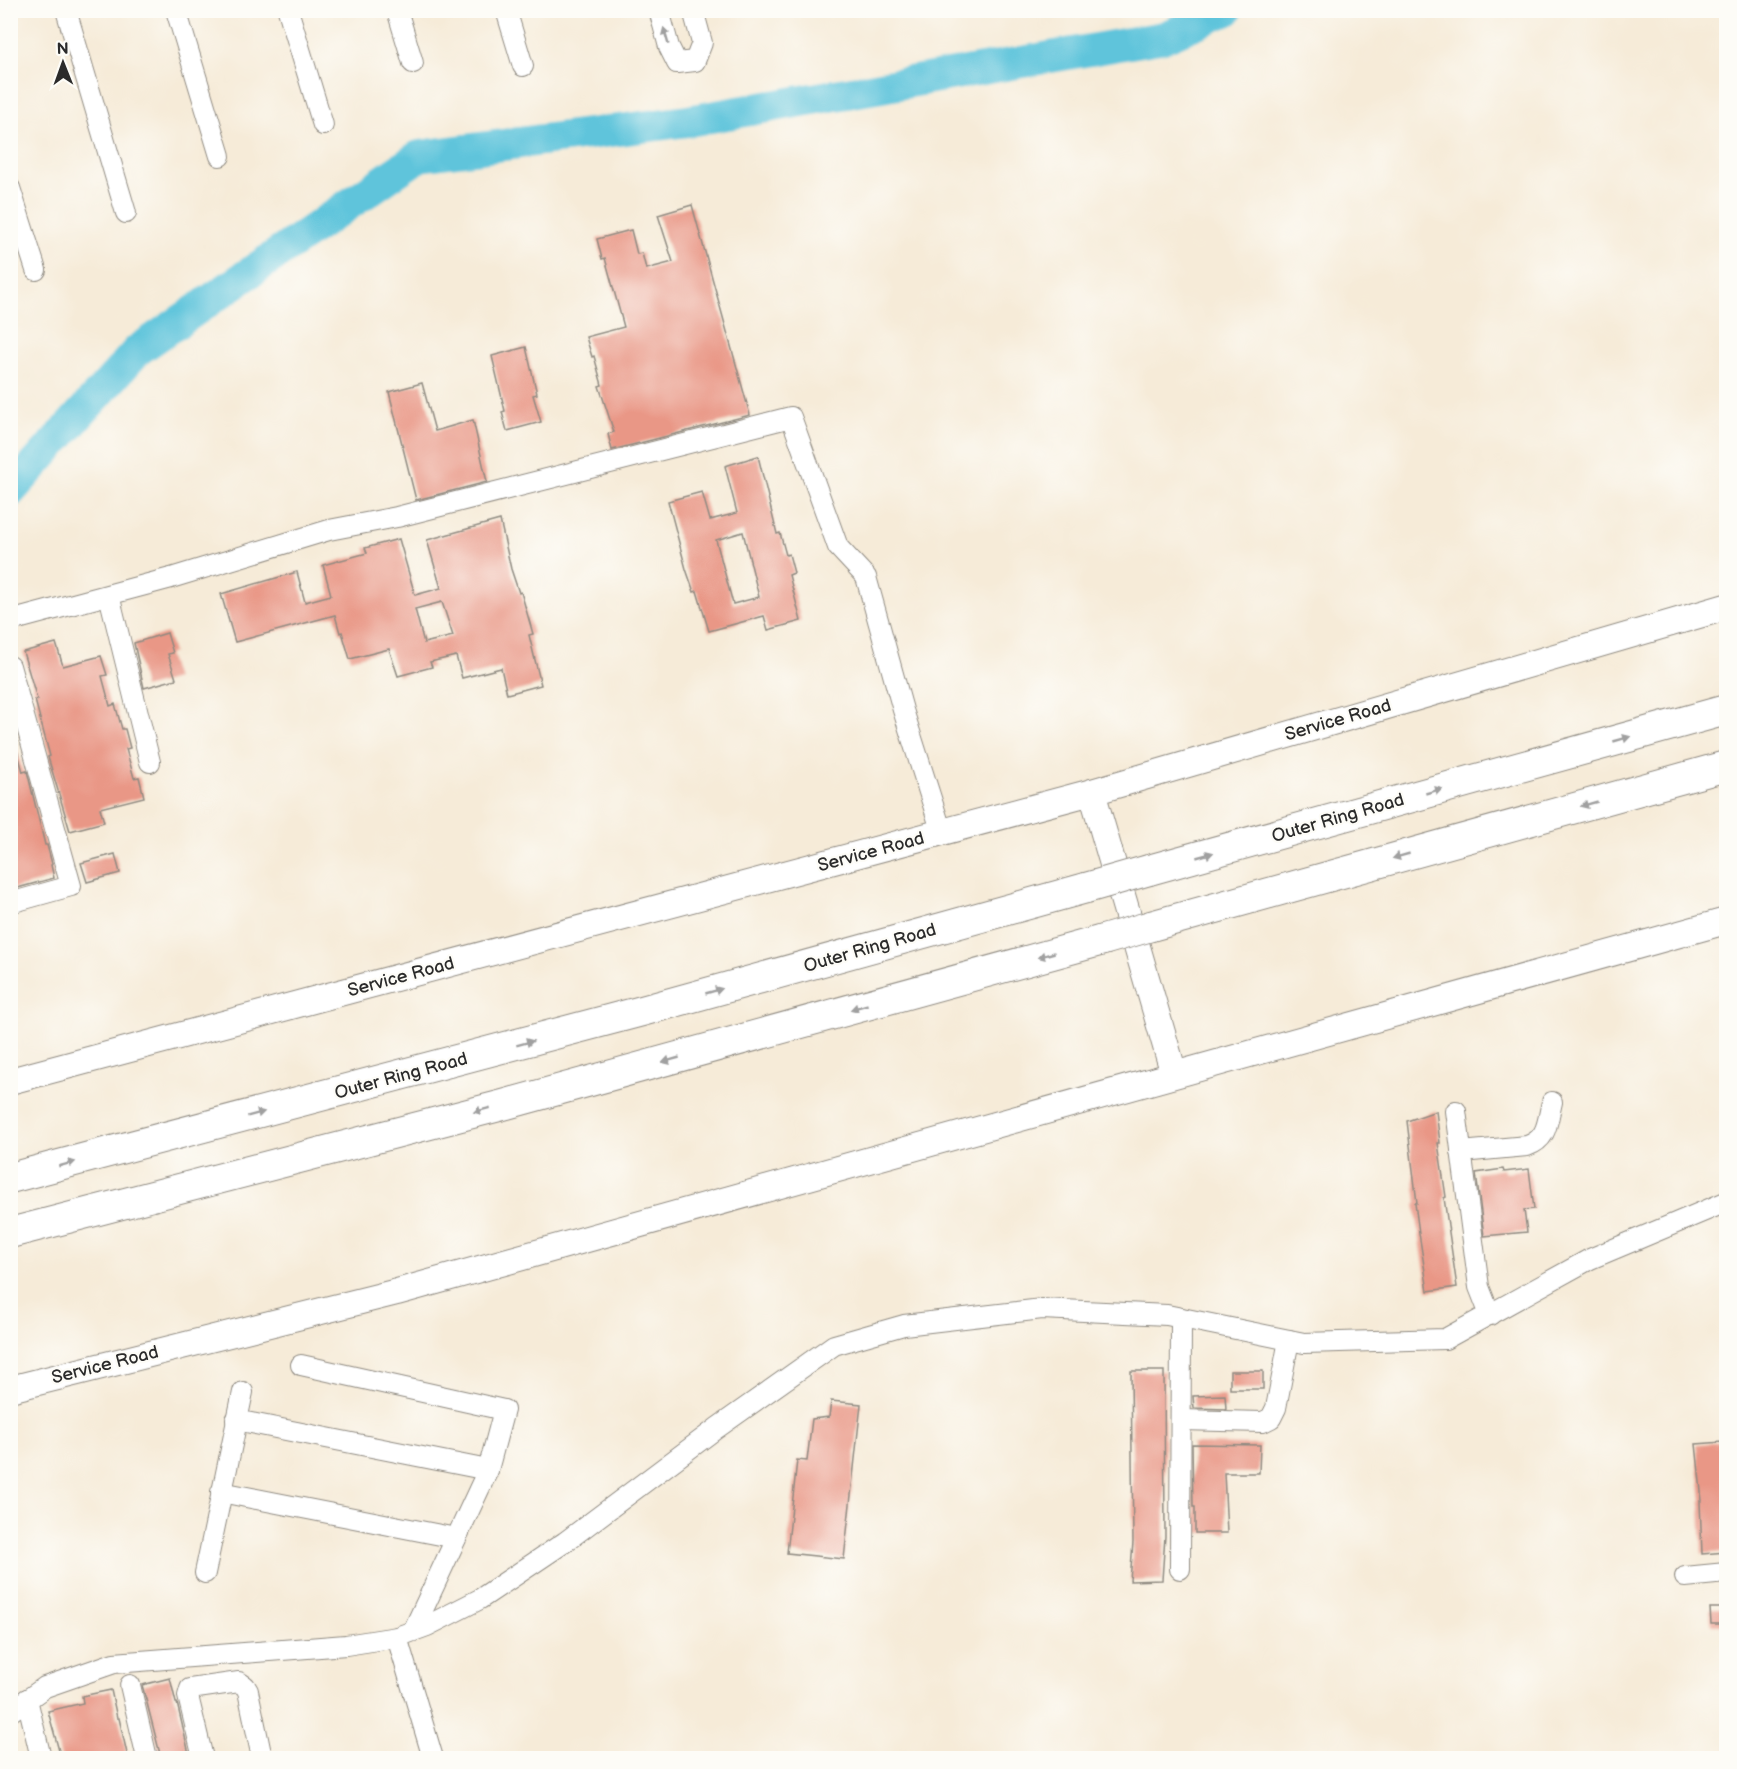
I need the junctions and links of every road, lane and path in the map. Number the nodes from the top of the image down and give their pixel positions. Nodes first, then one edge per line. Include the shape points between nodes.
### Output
1 (66, 10) edge
2 (176, 10) edge
3 (288, 10) edge
4 (397, 10) edge
5 (507, 10) edge
6 (659, 10) edge
7 (693, 10) edge
8 (413, 63) dead end
9 (523, 66) dead end
10 (323, 125) dead end
11 (220, 156) dead end
12 (10, 188) edge
13 (126, 213) dead end
14 (36, 270) dead end
15 (109, 594) junction
16 (1726, 607) edge
17 (10, 621) edge
18 (10, 666) edge
19 (1726, 710) edge
20 (150, 762) dead end
21 (1726, 766) edge
22 (1092, 792) junction
23 (942, 833) junction
24 (10, 903) edge
25 (1726, 921) edge
26 (1174, 1074) junction
27 (10, 1081) edge
28 (1552, 1102) dead end
29 (1456, 1111) dead end
30 (1461, 1152) junction
31 (10, 1178) edge
32 (1726, 1202) edge
33 (10, 1233) edge
34 (1490, 1315) junction
35 (1181, 1318) junction
36 (1289, 1340) junction
37 (300, 1365) dead end
38 (10, 1389) edge
39 (243, 1392) dead end
40 (236, 1420) junction
41 (1181, 1420) junction
42 (488, 1470) junction
43 (221, 1492) junction
44 (456, 1538) junction
45 (1180, 1569) dead end
46 (205, 1573) dead end
47 (1726, 1573) edge
48 (1684, 1576) dead end
49 (405, 1634) junction
50 (226, 1654) junction
51 (228, 1682) junction
52 (130, 1685) dead end
53 (27, 1699) junction
54 (10, 1712) edge
55 (41, 1758) edge
56 (147, 1758) edge
57 (203, 1758) edge
58 (262, 1758) edge
59 (433, 1758) edge

1 - 13 street
2 - 11 street
3 - 10 street
4 - 8 street
5 - 9 street
7 -> 6 street via 702,43 695,62 677,63
12 - 14 street
15 - 17 street
15 - 20 street
15 - 23 street via 329,530 396,517 791,417 838,546 866,578
16 - 22 main road, Service Road
18 - 24 street via 71,886
31 -> 19 highway, Outer Ring Road, bridge via 609,1020
21 -> 33 highway, bridge via 503,1105
22 - 23 main road, Service Road
22 - 26 main road
23 - 27 main road, Service Road
25 - 26 main road, Service Road
26 - 38 main road, Service Road via 396,1292
28 - 30 street via 1543,1138 1535,1144
29 - 30 street
30 - 34 street via 1479,1287
32 - 34 street via 1590,1259
34 - 36 street via 1445,1339 1304,1343
35 - 36 street
35 - 41 street
35 - 49 street via 1042,1309 904,1325 834,1345 565,1542 480,1599
36 - 41 street via 1271,1418 1263,1422
37 - 42 street via 504,1410
39 - 40 street
40 - 42 street
40 - 43 street
41 - 45 street
42 - 44 street
43 - 44 street
43 - 46 street
44 - 49 street
47 - 48 street
49 - 50 street via 346,1645
49 - 59 street
50 - 51 street
50 - 53 street via 114,1663 45,1687
51 - 57 street via 190,1689 188,1696
51 - 58 street via 239,1682 248,1691
52 - 56 street
53 - 54 street
53 - 55 street

